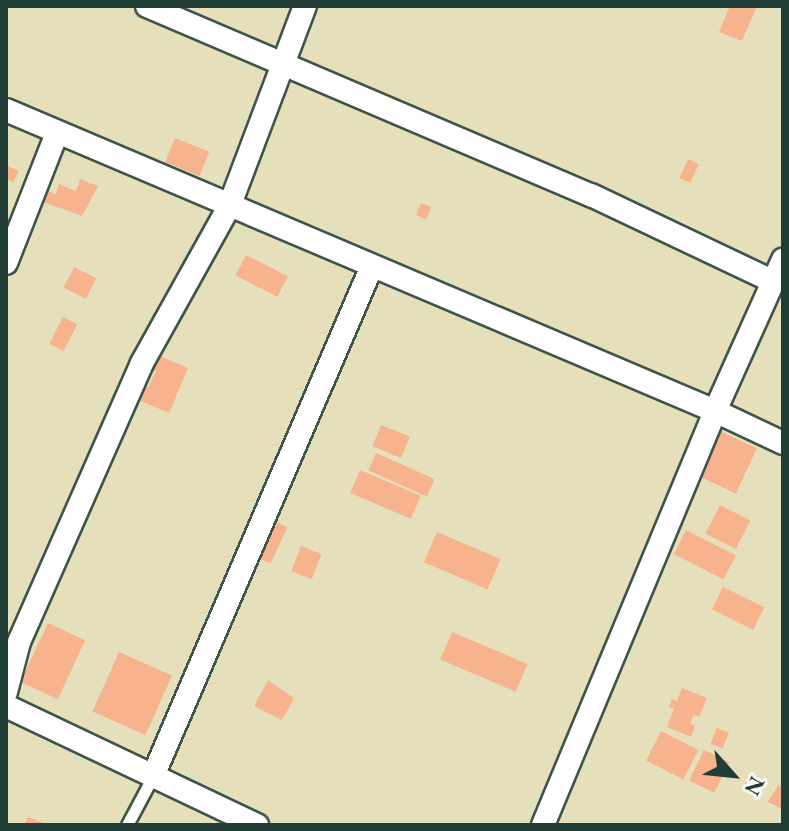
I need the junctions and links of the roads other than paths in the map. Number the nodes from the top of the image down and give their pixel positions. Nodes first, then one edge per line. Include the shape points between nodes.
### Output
1 (147, 6) edge
2 (305, 6) edge
3 (283, 62) junction
4 (6, 110) edge
5 (57, 133) junction
6 (229, 207) junction
7 (783, 260) edge
8 (6, 263) edge
9 (372, 266) junction
10 (774, 282) junction
11 (715, 411) junction
12 (783, 443) edge
13 (6, 692) edge
14 (6, 706) edge
15 (153, 776) junction
16 (127, 825) edge
17 (257, 825) edge
18 (543, 825) edge

1 - 3 street
2 - 3 street
3 - 6 street
3 - 10 street via 591,195
4 - 5 street
5 - 6 street
5 - 8 street
6 - 9 street
6 - 13 street via 142,363 19,642
7 - 10 street
9 - 11 street
9 - 15 street
10 - 11 street
11 - 12 street
11 - 18 street
14 - 15 street
15 - 16 lane
15 - 17 street

